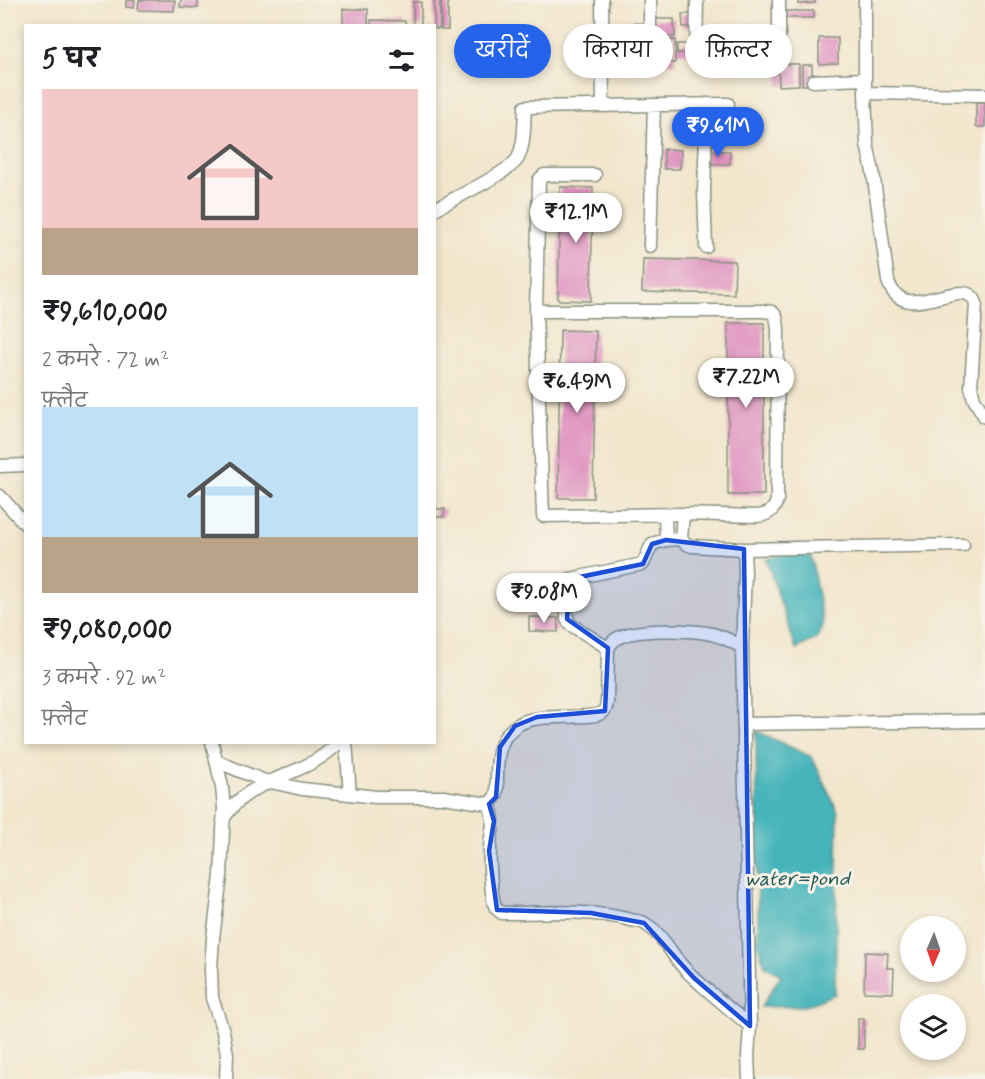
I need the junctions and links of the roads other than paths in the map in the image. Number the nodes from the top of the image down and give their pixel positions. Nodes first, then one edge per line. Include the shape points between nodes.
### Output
1 (602, 0) edge
2 (650, 0) edge
3 (697, 0) edge
4 (779, 0) edge
5 (865, 0) edge
6 (650, 24) edge
7 (697, 24) edge
8 (779, 24) edge
9 (865, 79) junction
10 (813, 81) dead end
11 (865, 93) junction
12 (985, 95) edge
13 (707, 104) junction
14 (728, 104) dead end
15 (654, 105) junction
16 (603, 106) junction
17 (595, 175) dead end
18 (436, 208) edge
19 (650, 246) dead end
20 (706, 247) dead end
21 (536, 311) junction
22 (985, 417) edge
23 (0, 465) edge
24 (24, 465) edge
25 (0, 496) edge
26 (665, 514) junction
27 (684, 514) junction
28 (24, 523) edge
29 (681, 539) junction
30 (666, 540) junction
31 (963, 545) dead end
32 (744, 549) junction
33 (742, 647) junction
34 (608, 648) junction
35 (985, 722) edge
36 (744, 724) junction
37 (212, 744) edge
38 (337, 744) edge
39 (346, 744) edge
40 (216, 761) junction
41 (269, 782) junction
42 (350, 794) junction
43 (489, 804) junction
44 (224, 820) junction
45 (750, 1026) junction
46 (226, 1079) edge
47 (749, 1079) edge

1 - 16 street
2 - 6 street
3 - 7 street
4 - 8 street
5 - 9 street
9 - 10 street
9 - 11 street
11 - 12 street
11 - 22 street via 867,144 890,289 895,296 919,302 959,292 975,299 971,387
13 - 14 street
13 - 15 street
13 - 20 street
15 - 16 street
15 - 19 street
16 - 18 street via 525,107 523,144 517,160
17 - 21 street via 544,175 539,180
21 - 26 street via 543,516
21 - 27 street via 763,311 776,316 775,506 766,515 757,516
23 - 24 street
25 - 28 street
26 - 27 street
26 - 30 street
27 - 29 street
29 - 30 street
29 - 32 street via 692,546
30 - 34 street via 652,544 643,564 575,577 566,584 567,619
31 - 32 street
32 - 33 street
33 - 34 street via 708,633 644,631 619,637
33 - 36 street
34 - 43 street via 606,709 597,715 537,717 515,726 500,747 496,796
35 - 36 street
36 - 45 street
37 - 40 street
38 - 41 street via 309,764
39 - 42 street
40 - 41 street
40 - 44 street
41 - 42 street
41 - 44 street via 236,802
42 - 43 street via 443,797
43 - 45 street via 494,816 489,851 497,910 591,913 644,923 694,978
44 - 46 street via 213,938 212,998 223,1030
45 - 47 street

